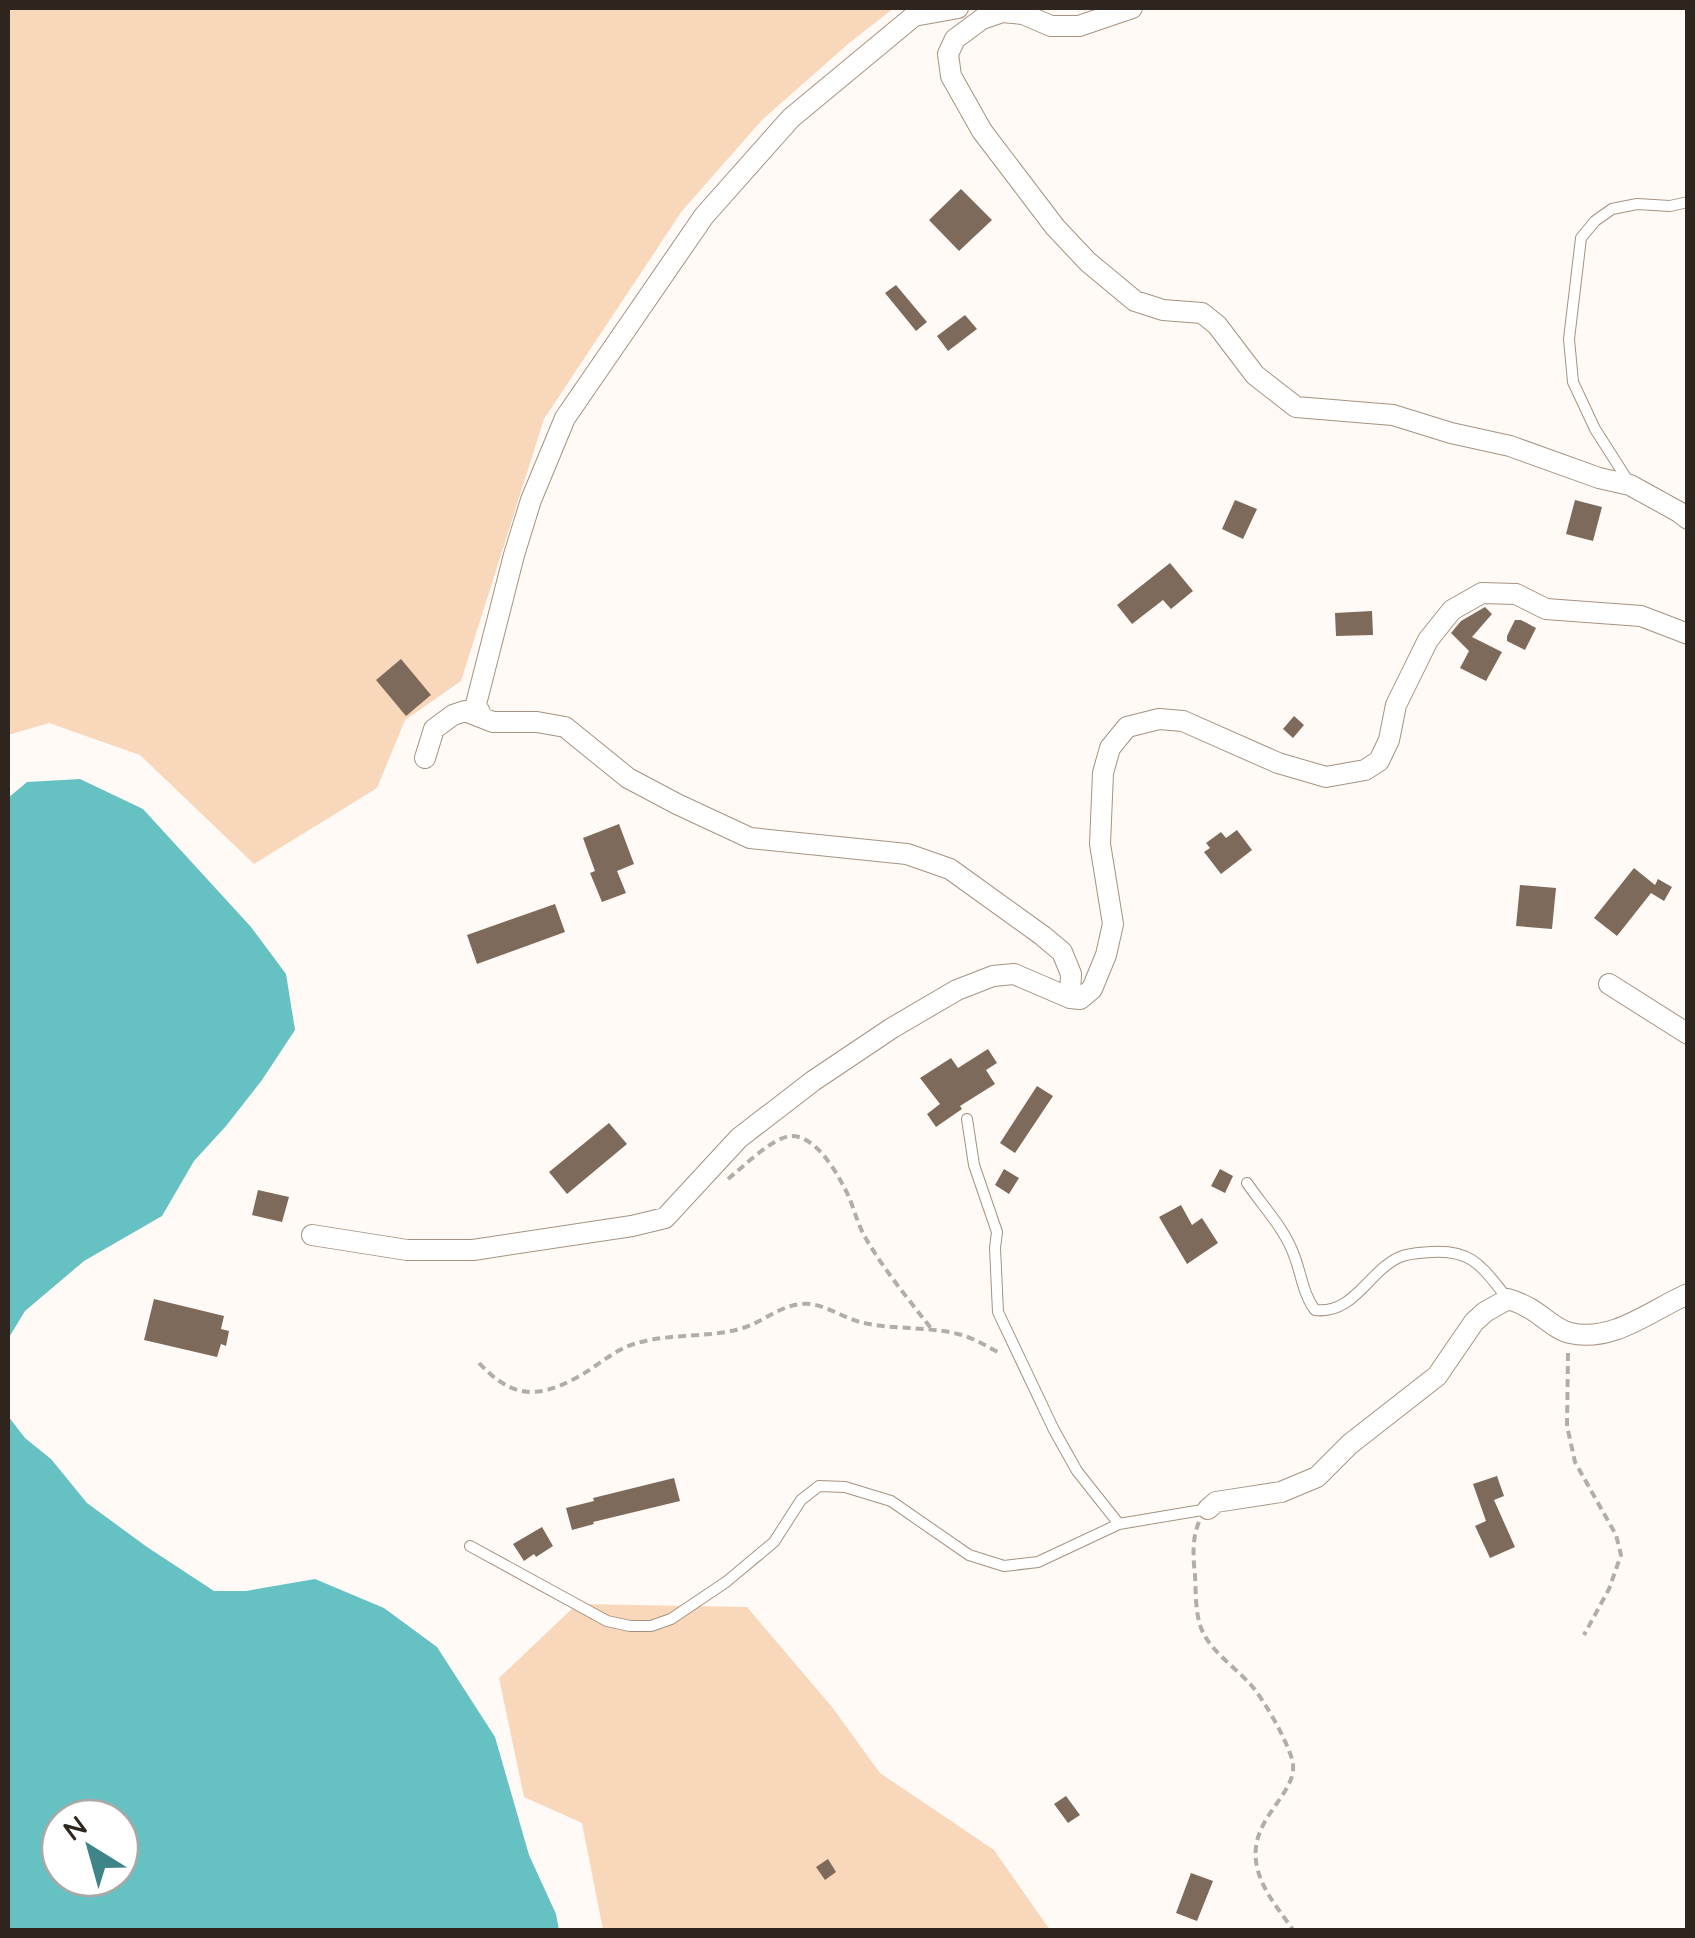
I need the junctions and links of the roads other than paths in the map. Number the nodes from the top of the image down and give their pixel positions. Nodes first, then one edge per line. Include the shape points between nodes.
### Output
1 (958, 8) edge
2 (1132, 8) edge
3 (994, 10) edge
4 (1688, 202) edge
5 (1630, 485) junction
6 (1688, 519) edge
7 (1688, 634) edge
8 (481, 715) junction
9 (426, 758) dead end
10 (1609, 984) dead end
11 (1070, 998) junction
12 (1688, 1034) edge
13 (968, 1119) dead end
14 (1247, 1184) dead end
15 (312, 1235) dead end
16 (1688, 1294) edge
17 (1508, 1299) junction
18 (1208, 1508) joint
19 (1118, 1524) junction
20 (470, 1546) dead end

1 - 8 street via 914,16 792,118 704,216 565,418 514,555 476,704
2 - 3 street via 1079,26 1051,26
3 - 5 street via 954,39 951,76 982,131 1054,227 1114,286 1163,310 1202,314 1255,375 1296,407 1393,415
4 - 5 lane via 1612,209 1581,238 1569,339 1572,382
5 - 6 street
7 - 11 street via 1641,616 1573,613 1516,594 1482,594 1452,610 1428,640 1396,704 1379,761 1326,777 1184,721 1126,727 1110,748 1103,774 1100,844 1113,924 1092,988
8 - 9 street via 452,714 434,729
8 - 11 street via 493,722 565,727 628,778 750,838 907,854 950,869 1062,952 1071,974
10 - 12 street
11 - 15 street via 1014,974 957,990 813,1080 739,1138 664,1218 473,1250 408,1250
13 - 19 lane via 974,1166 997,1232 998,1312 1054,1430
14 - 17 lane via 1286,1239 1315,1310 1350,1300 1397,1258 1439,1252 1474,1259
16 - 17 street via 1604,1333 1568,1333
17 - 18 street via 1474,1322 1437,1376 1317,1477
18 - 19 lane
19 - 20 lane via 1038,1562 1004,1566 969,1555 891,1501 819,1486 774,1542 726,1582 651,1626 607,1620

